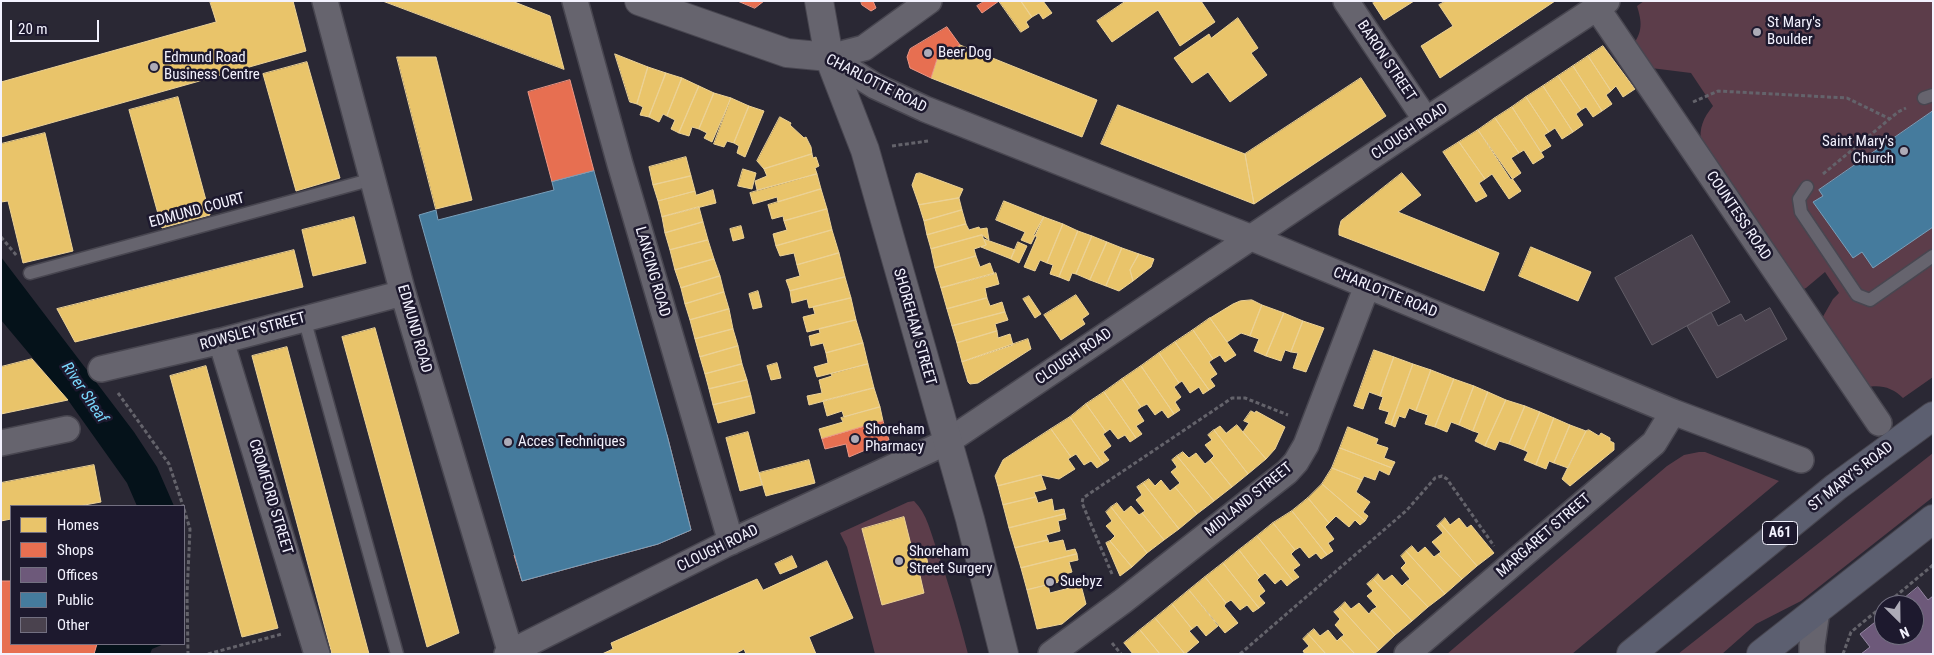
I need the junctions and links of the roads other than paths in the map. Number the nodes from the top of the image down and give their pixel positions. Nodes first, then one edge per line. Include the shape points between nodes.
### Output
1 (325, 1) edge
2 (576, 1) edge
3 (639, 1) edge
4 (819, 1) edge
5 (929, 1) edge
6 (1346, 1) edge
7 (1602, 5) edge
8 (829, 57) junction
9 (1426, 120) junction
10 (373, 179) junction
11 (1807, 187) road end
12 (1252, 238) junction
13 (1933, 256) edge
14 (30, 273) dead end
15 (1367, 286) junction
16 (404, 293) junction
17 (304, 318) junction
18 (222, 340) junction
19 (101, 369) road end
20 (1673, 412) junction
21 (1933, 416) edge
22 (1879, 423) dead end
23 (67, 429) dead end
24 (947, 442) junction
25 (1, 443) edge
26 (1801, 460) dead end
27 (1933, 519) edge
28 (731, 542) junction
29 (1817, 610) junction
30 (510, 653) edge
31 (317, 654) edge
32 (397, 654) edge
33 (1004, 654) edge
34 (1052, 654) edge
35 (1407, 654) edge
36 (1631, 654) edge
37 (1761, 654) edge
38 (1812, 654) edge

1 - 10 street, EDMUND ROAD
2 - 28 street, LANCING ROAD via 625,183
3 - 8 street, CHARLOTTE ROAD via 787,53
4 - 8 street, SHOREHAM STREET
5 - 8 street via 864,48
6 - 9 street, BARON STREET
7 - 9 street, CLOUGH ROAD
7 - 22 street, COUNTESS ROAD via 1668,113
8 - 12 street, CHARLOTTE ROAD via 875,86 924,109
8 - 24 street, SHOREHAM STREET via 864,150
9 - 12 street, CLOUGH ROAD
10 - 14 lane, EDMUND COURT
10 - 16 street, EDMUND ROAD
11 - 13 lane via 1799,199 1801,212 1857,295 1870,300
12 - 15 street, CHARLOTTE ROAD
12 - 24 street, CLOUGH ROAD
15 - 20 street, CHARLOTTE ROAD
15 - 34 street, MIDLAND STREET via 1306,445 1288,472
16 - 17 street, ROWSLEY STREET
16 - 30 street, EDMUND ROAD
17 - 18 street, ROWSLEY STREET
17 - 32 lane
18 - 19 street, ROWSLEY STREET
18 - 31 street, CROMFORD STREET
20 - 26 street, CHARLOTTE ROAD
20 - 35 street, MARGARET STREET via 1654,443
21 - 36 highway, ST MARY'S ROAD / A61 via 1836,487
23 - 25 street
24 - 28 street, CLOUGH ROAD
24 - 33 street, SHOREHAM STREET
27 - 29 highway
28 - 30 street, CLOUGH ROAD
29 - 37 highway
29 - 38 street

